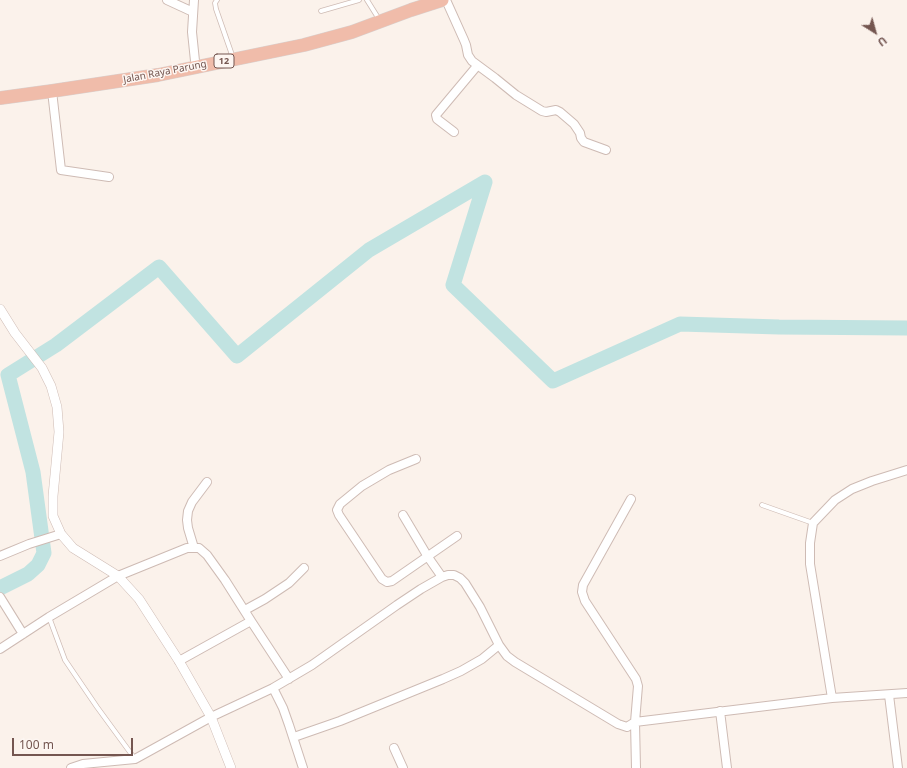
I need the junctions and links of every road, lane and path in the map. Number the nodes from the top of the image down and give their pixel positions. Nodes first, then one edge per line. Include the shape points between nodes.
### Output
1 (168, 0) edge
2 (194, 0) edge
3 (217, 0) edge
4 (359, 0) edge
5 (367, 0) edge
6 (419, 0) edge
7 (442, 0) edge
8 (446, 0) edge
9 (321, 11) dead end
10 (193, 12) junction
11 (377, 16) junction
12 (231, 55) junction
13 (195, 61) junction
14 (477, 66) junction
15 (0, 91) edge
16 (52, 91) junction
17 (0, 98) edge
18 (454, 132) dead end
19 (606, 150) dead end
20 (108, 177) dead end
21 (0, 309) edge
22 (416, 459) dead end
23 (907, 470) edge
24 (207, 482) dead end
25 (631, 499) dead end
26 (762, 505) dead end
27 (403, 515) dead end
28 (813, 523) junction
29 (61, 534) junction
30 (457, 536) dead end
31 (194, 548) junction
32 (0, 556) edge
33 (428, 557) junction
34 (304, 568) dead end
35 (118, 576) junction
36 (442, 577) junction
37 (0, 598) edge
38 (245, 610) junction
39 (48, 617) junction
40 (251, 621) junction
41 (23, 634) junction
42 (499, 645) junction
43 (0, 649) edge
44 (179, 661) junction
45 (289, 679) junction
46 (273, 688) junction
47 (907, 693) edge
48 (888, 695) junction
49 (832, 698) junction
50 (720, 711) junction
51 (212, 717) junction
52 (636, 722) junction
53 (294, 737) junction
54 (394, 748) dead end
55 (135, 759) junction
56 (84, 766) edge
57 (71, 768) edge
58 (138, 768) edge
59 (231, 768) edge
60 (304, 768) edge
61 (402, 768) edge
62 (636, 768) edge
63 (727, 768) edge
64 (898, 768) edge

1 - 10 street
2 - 10 street
3 - 12 lane via 216,9
4 - 9 lane
5 - 11 lane
6 - 11 highway, Jalan Raya Parung / 12
7 - 12 highway, Jalan Raya Parung / 12 via 352,32 304,45
8 - 14 street via 468,55
10 - 13 street
11 - 12 highway, Jalan Raya Parung / 12 via 309,38
12 - 13 highway, Jalan Raya Parung / 12
12 - 16 highway, Jalan Raya Parung / 12 via 158,75
13 - 15 highway, Jalan Raya Parung / 12
14 - 18 street via 436,115 437,119
14 - 19 street via 542,111 560,112 574,124 584,142
16 - 17 highway, Jalan Raya Parung / 12
16 - 20 street via 61,170
21 - 29 street via 42,368 57,407 59,432 53,516
22 - 33 street via 372,480 352,493 337,510 382,579 387,582
23 - 28 street via 852,489 835,500
24 - 31 street via 188,511 188,528
25 - 52 street via 583,585 582,592 585,601 636,679
26 - 28 lane
27 - 33 street
28 - 49 street via 810,564
29 - 32 street
29 - 35 street via 73,548
30 - 33 street
31 - 35 street via 187,548
31 - 38 street via 199,548 207,555
33 - 36 street
34 - 38 street via 289,583
35 - 39 street
35 - 44 street via 139,599
36 - 42 street via 454,575 465,583
36 - 45 street
37 - 41 street
38 - 40 street
39 - 41 street
39 - 55 lane via 65,660
40 - 44 street
40 - 45 street
41 - 43 street
42 - 52 street via 515,662 618,724 627,727
42 - 53 street via 482,659 443,679
44 - 51 street
45 - 46 street
46 - 51 street
46 - 53 street
47 - 48 street
48 - 49 street
48 - 64 street
49 - 50 street
50 - 52 street
50 - 63 street
51 - 55 street
51 - 59 street
52 - 62 street
53 - 60 street
54 - 61 street
55 - 56 street
55 - 58 street
56 - 57 street

